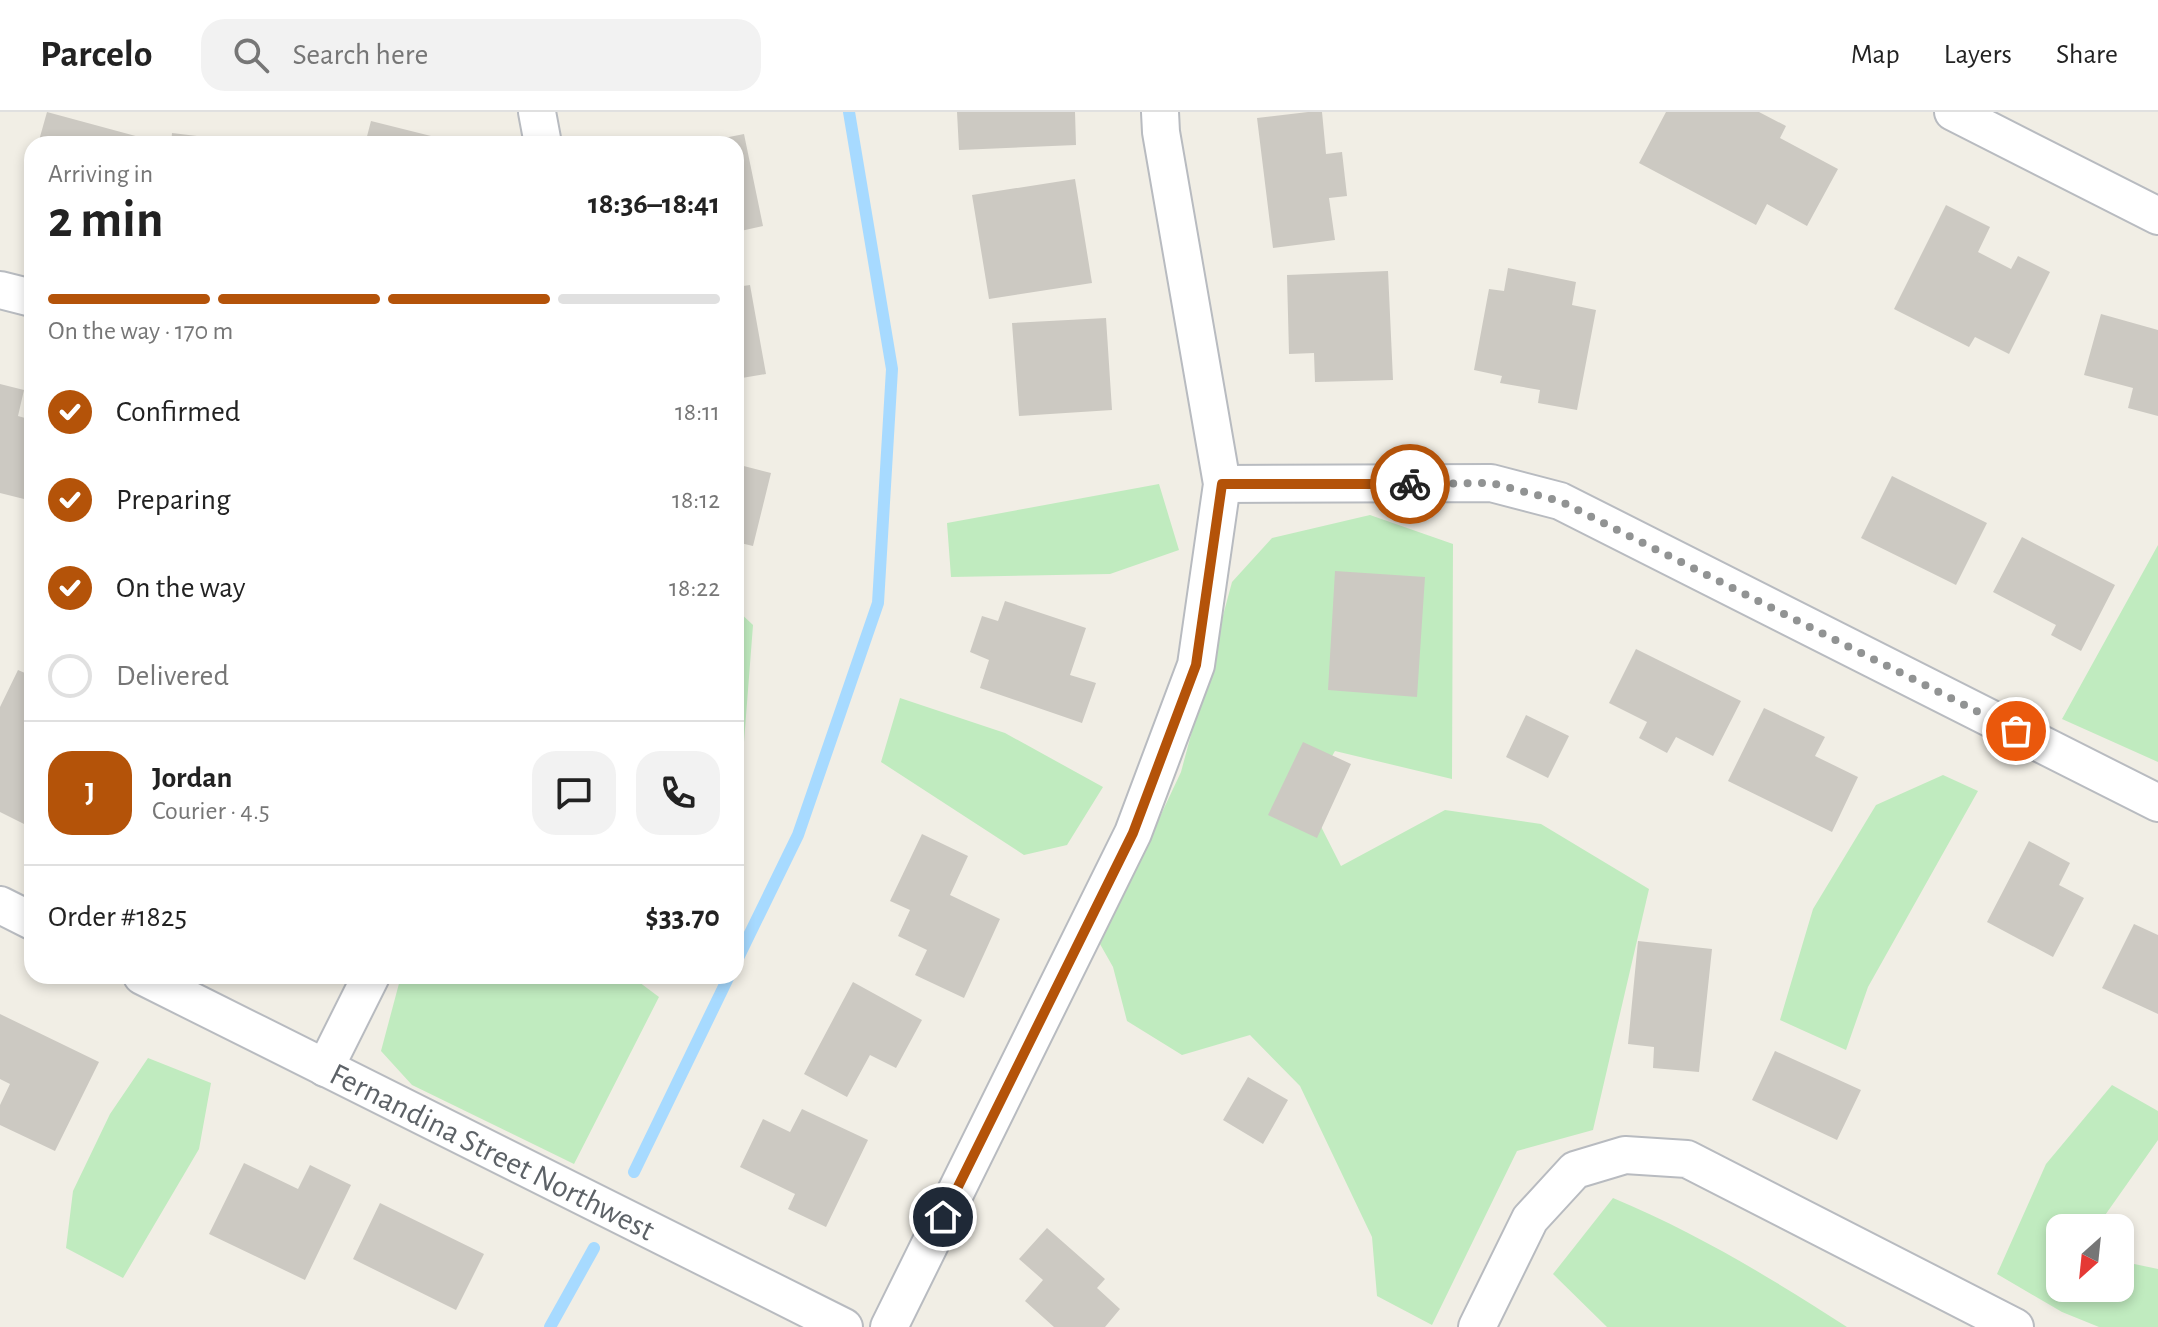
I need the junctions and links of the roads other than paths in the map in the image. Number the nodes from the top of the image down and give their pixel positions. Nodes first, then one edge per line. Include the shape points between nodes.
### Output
1 (537, 112) edge
2 (1160, 112) edge
3 (1953, 112) edge
4 (542, 136) edge
5 (2158, 216) edge
6 (0, 290) edge
7 (24, 296) edge
8 (1222, 484) junction
9 (2158, 803) edge
10 (0, 905) edge
11 (24, 917) edge
12 (158, 984) edge
13 (367, 984) edge
14 (325, 1068) junction
15 (844, 1327) edge
16 (889, 1327) edge
17 (1477, 1327) edge
18 (2015, 1327) edge

1 - 4 street
2 - 8 street
3 - 5 street
6 - 7 street
8 - 9 street via 1491,483 1560,501
8 - 16 street via 1196,665 1133,833
10 - 11 street
12 - 14 street, Fernandina Street Northwest
13 - 14 street
14 - 15 street, Fernandina Street Northwest
17 - 18 street via 1530,1219 1575,1170 1625,1155 1687,1159

